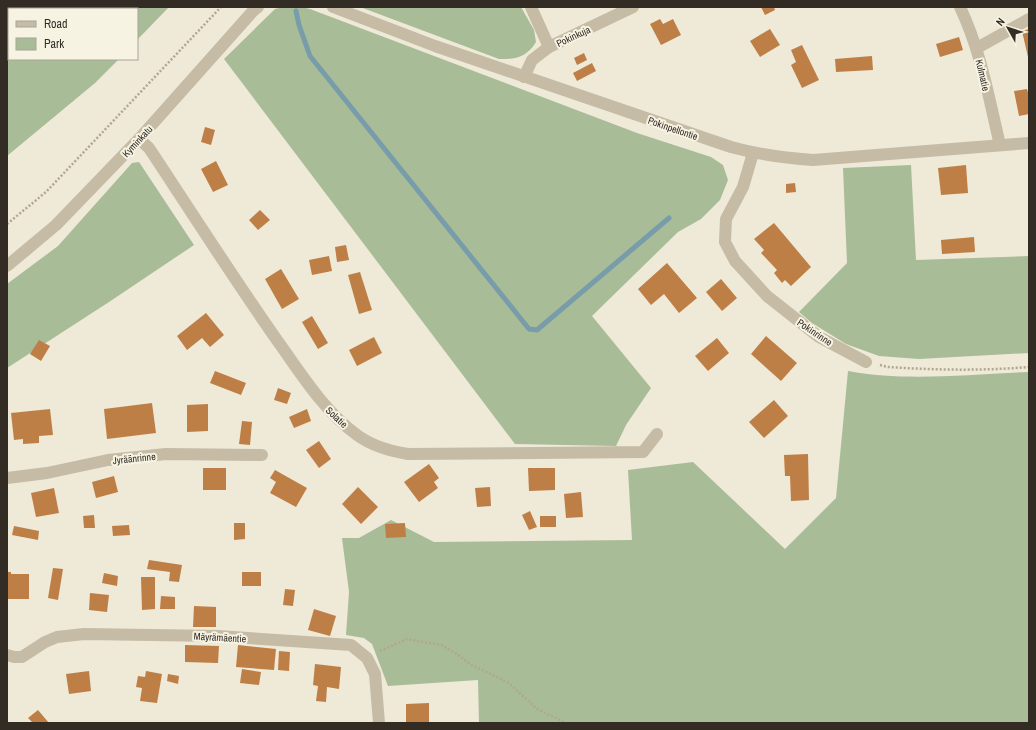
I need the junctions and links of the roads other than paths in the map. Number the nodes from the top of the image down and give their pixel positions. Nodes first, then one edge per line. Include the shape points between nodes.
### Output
1 (258, 7) edge
2 (333, 7) edge
3 (531, 7) edge
4 (633, 7) edge
5 (960, 7) edge
6 (1029, 19) edge
7 (549, 47) junction
8 (977, 48) junction
9 (524, 77) junction
10 (139, 139) junction
11 (1029, 143) edge
12 (1000, 146) junction
13 (753, 154) junction
14 (7, 266) edge
15 (866, 362) road end
16 (657, 434) dead end
17 (262, 455) dead end
18 (7, 478) edge
19 (7, 655) edge
20 (379, 723) edge

1 - 10 street, Kyminkatu
2 - 9 street, Pokinpellontie
3 - 7 street
4 - 7 street, Pokinkuja
5 - 8 street, Kulmatie
6 - 8 street
7 - 9 street, Pokinkuja via 532,60
8 - 12 street, Kulmatie
9 - 13 street, Pokinpellontie
10 - 14 street, Kyminkatu via 56,225
10 - 16 street, Solatie via 149,148 238,284 322,403 357,435 373,445 408,454 643,452
11 - 12 street, Pokinpellontie
12 - 13 street, Pokinpellontie via 813,160
13 - 15 street, Pokinrinne via 742,187 726,219 725,242 735,261 768,296 818,337
17 - 18 street, Jyräänrinne via 166,454 108,460 47,473
19 - 20 street, Mäyrämäentie via 22,657 57,637 84,634 218,636 351,645 367,658 375,674

